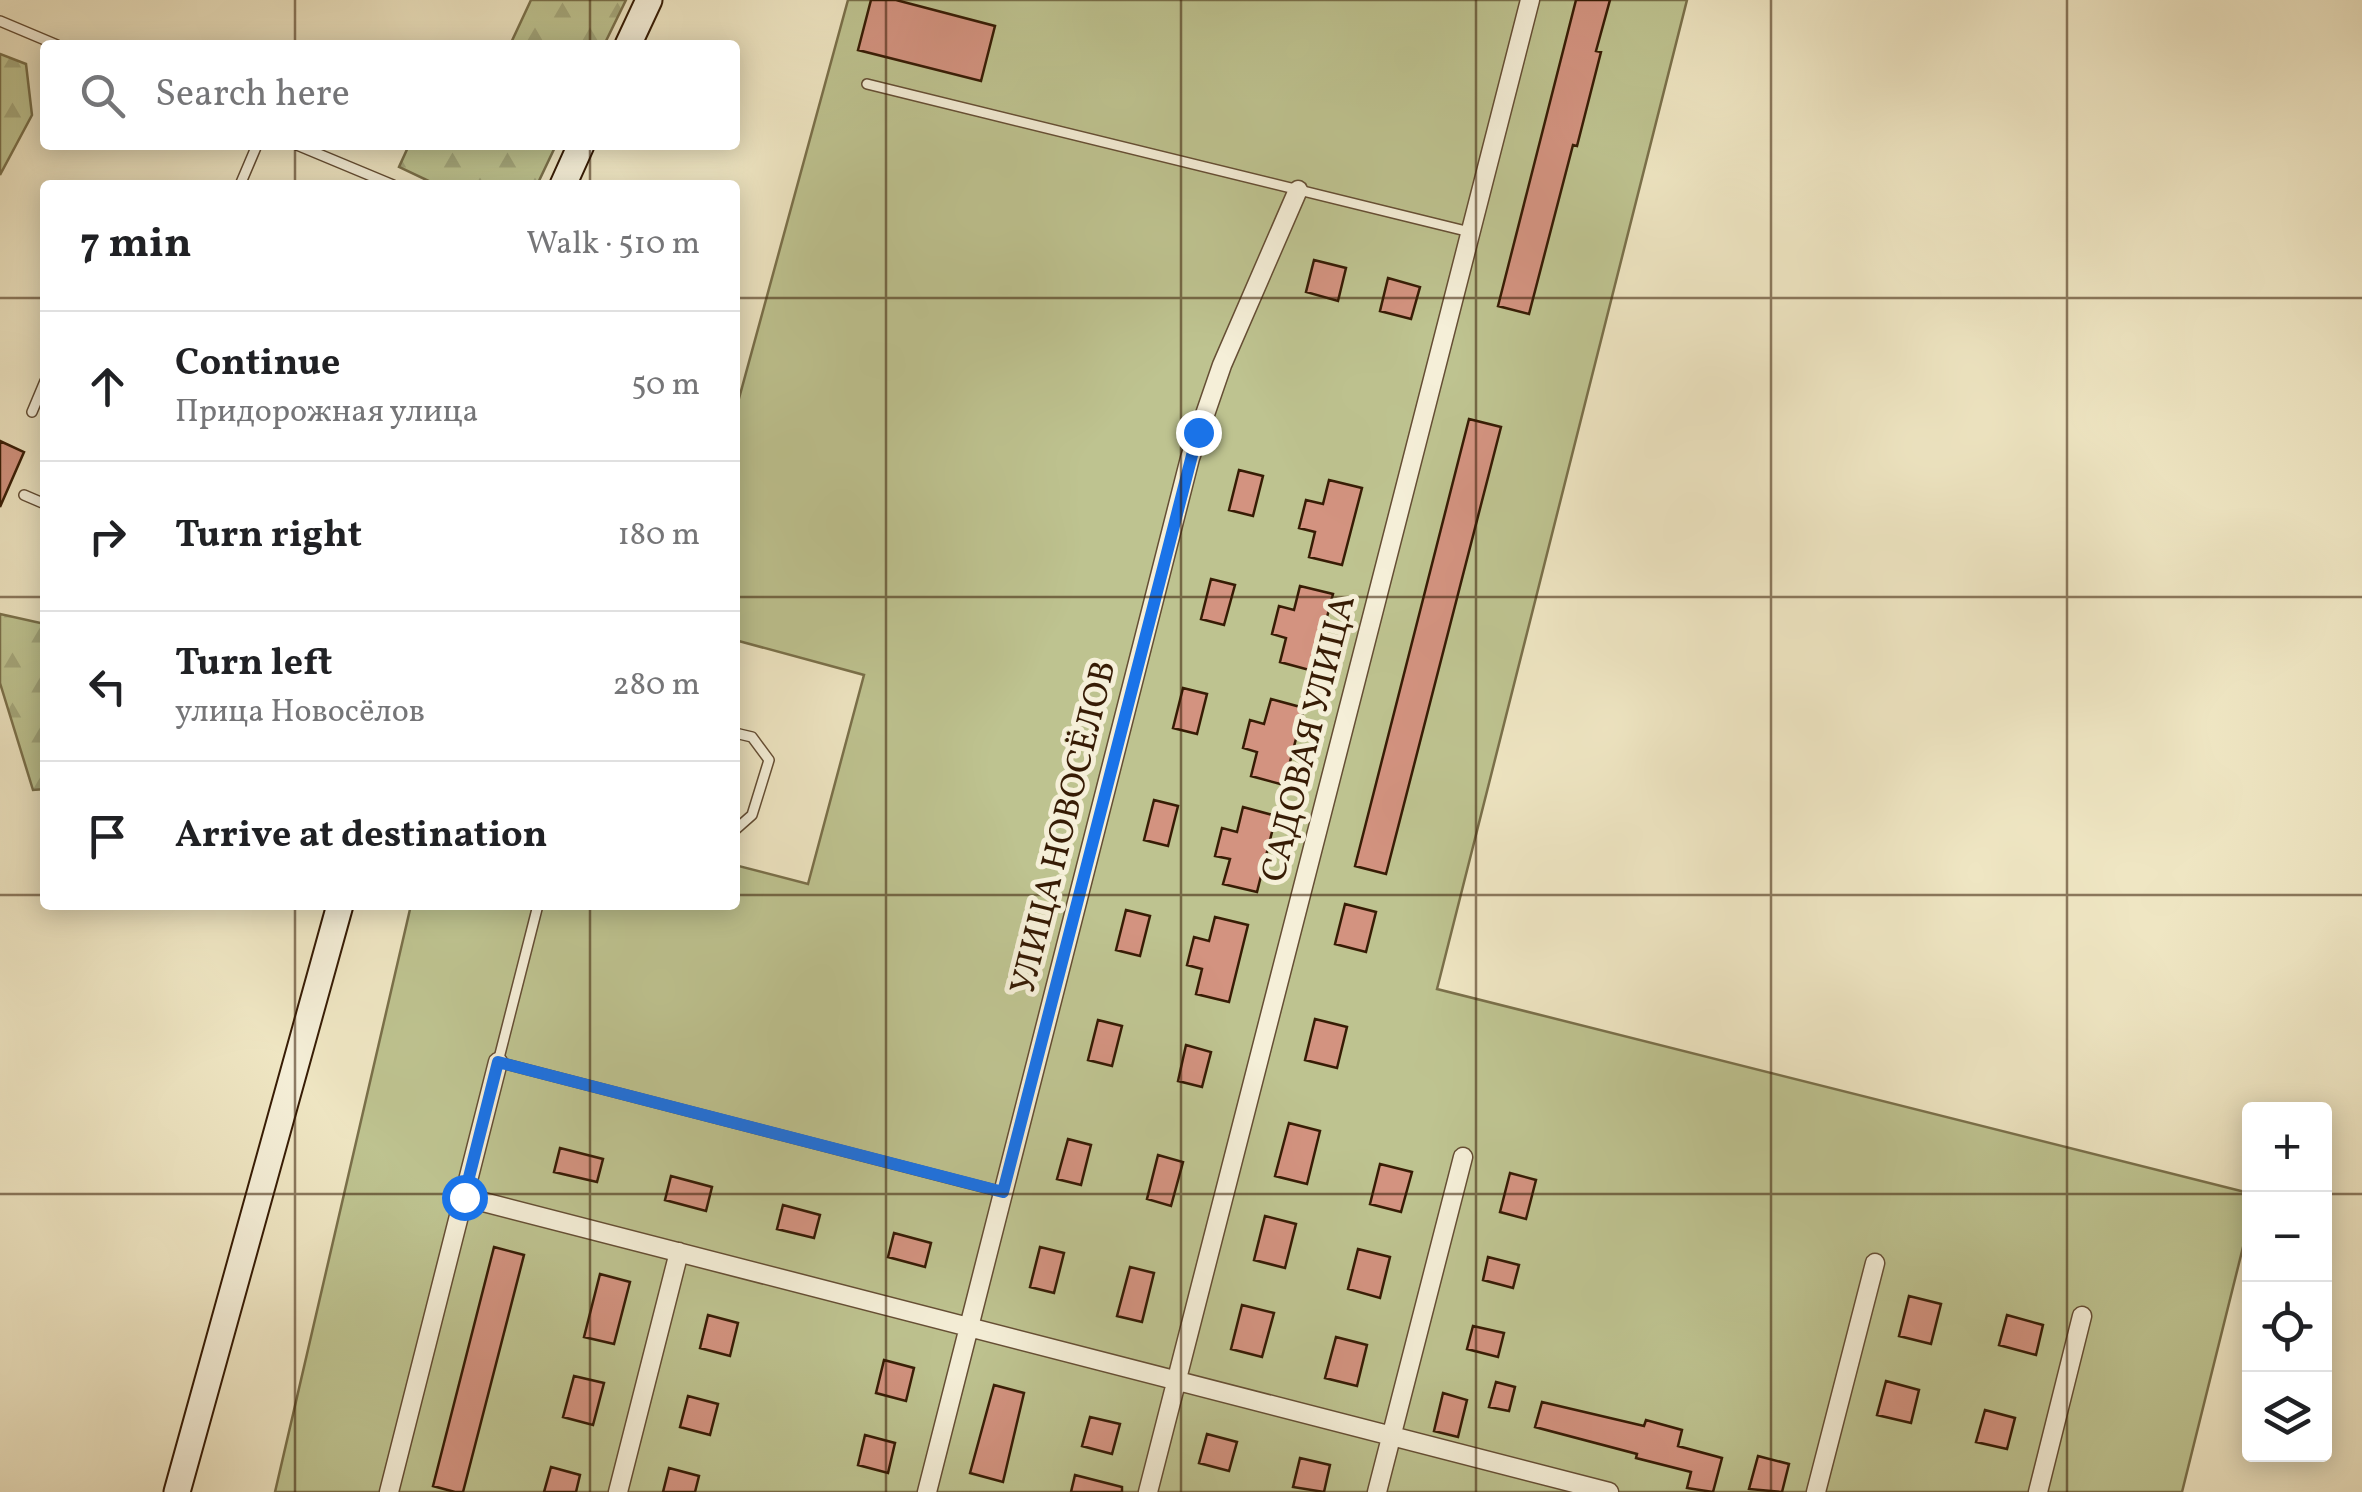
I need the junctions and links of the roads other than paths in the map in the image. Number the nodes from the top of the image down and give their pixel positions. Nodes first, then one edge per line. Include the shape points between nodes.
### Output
1 (649, 0) edge
2 (1530, 0) edge
3 (0, 22) edge
4 (44, 40) edge
5 (630, 40) edge
6 (867, 84) dead end
7 (255, 150) edge
8 (309, 150) edge
9 (579, 150) edge
10 (242, 180) edge
11 (381, 180) edge
12 (564, 180) edge
13 (1298, 190) junction
14 (1470, 232) junction
15 (40, 393) edge
16 (32, 412) dead end
17 (24, 495) dead end
18 (40, 502) edge
19 (740, 734) edge
20 (740, 826) edge
21 (339, 910) edge
22 (537, 910) edge
23 (498, 1062) junction
24 (1464, 1157) dead end
25 (1003, 1192) junction
26 (464, 1197) junction
27 (679, 1252) junction
28 (1875, 1262) dead end
29 (2082, 1316) dead end
30 (969, 1327) junction
31 (1176, 1380) junction
32 (1392, 1436) junction
33 (177, 1492) edge
34 (389, 1492) edge
35 (618, 1492) edge
36 (927, 1492) edge
37 (1148, 1492) edge
38 (1378, 1492) edge
39 (1609, 1492) edge
40 (1816, 1492) edge
41 (2038, 1492) edge

1 - 5 main road
2 - 14 street, САДОВАЯ УЛИЦА
3 - 4 lane
6 - 13 lane
7 - 10 lane
8 - 11 lane
9 - 12 main road
13 - 14 lane
13 - 25 street, УЛИЦА НОВОСЁЛОВ via 1222,365 1190,458
14 - 31 street, САДОВАЯ УЛИЦА
15 - 16 lane
17 - 18 lane
19 - 20 lane via 770,760 752,815
21 - 33 main road
22 - 23 lane
23 - 25 lane
23 - 26 street
24 - 32 street
25 - 30 street, УЛИЦА НОВОСЁЛОВ
26 - 27 street
26 - 34 street
27 - 30 street
27 - 35 street
28 - 40 street
29 - 41 street
30 - 31 street
30 - 36 street, УЛИЦА НОВОСЁЛОВ
31 - 32 street
31 - 37 street, САДОВАЯ УЛИЦА
32 - 38 street
32 - 39 street

